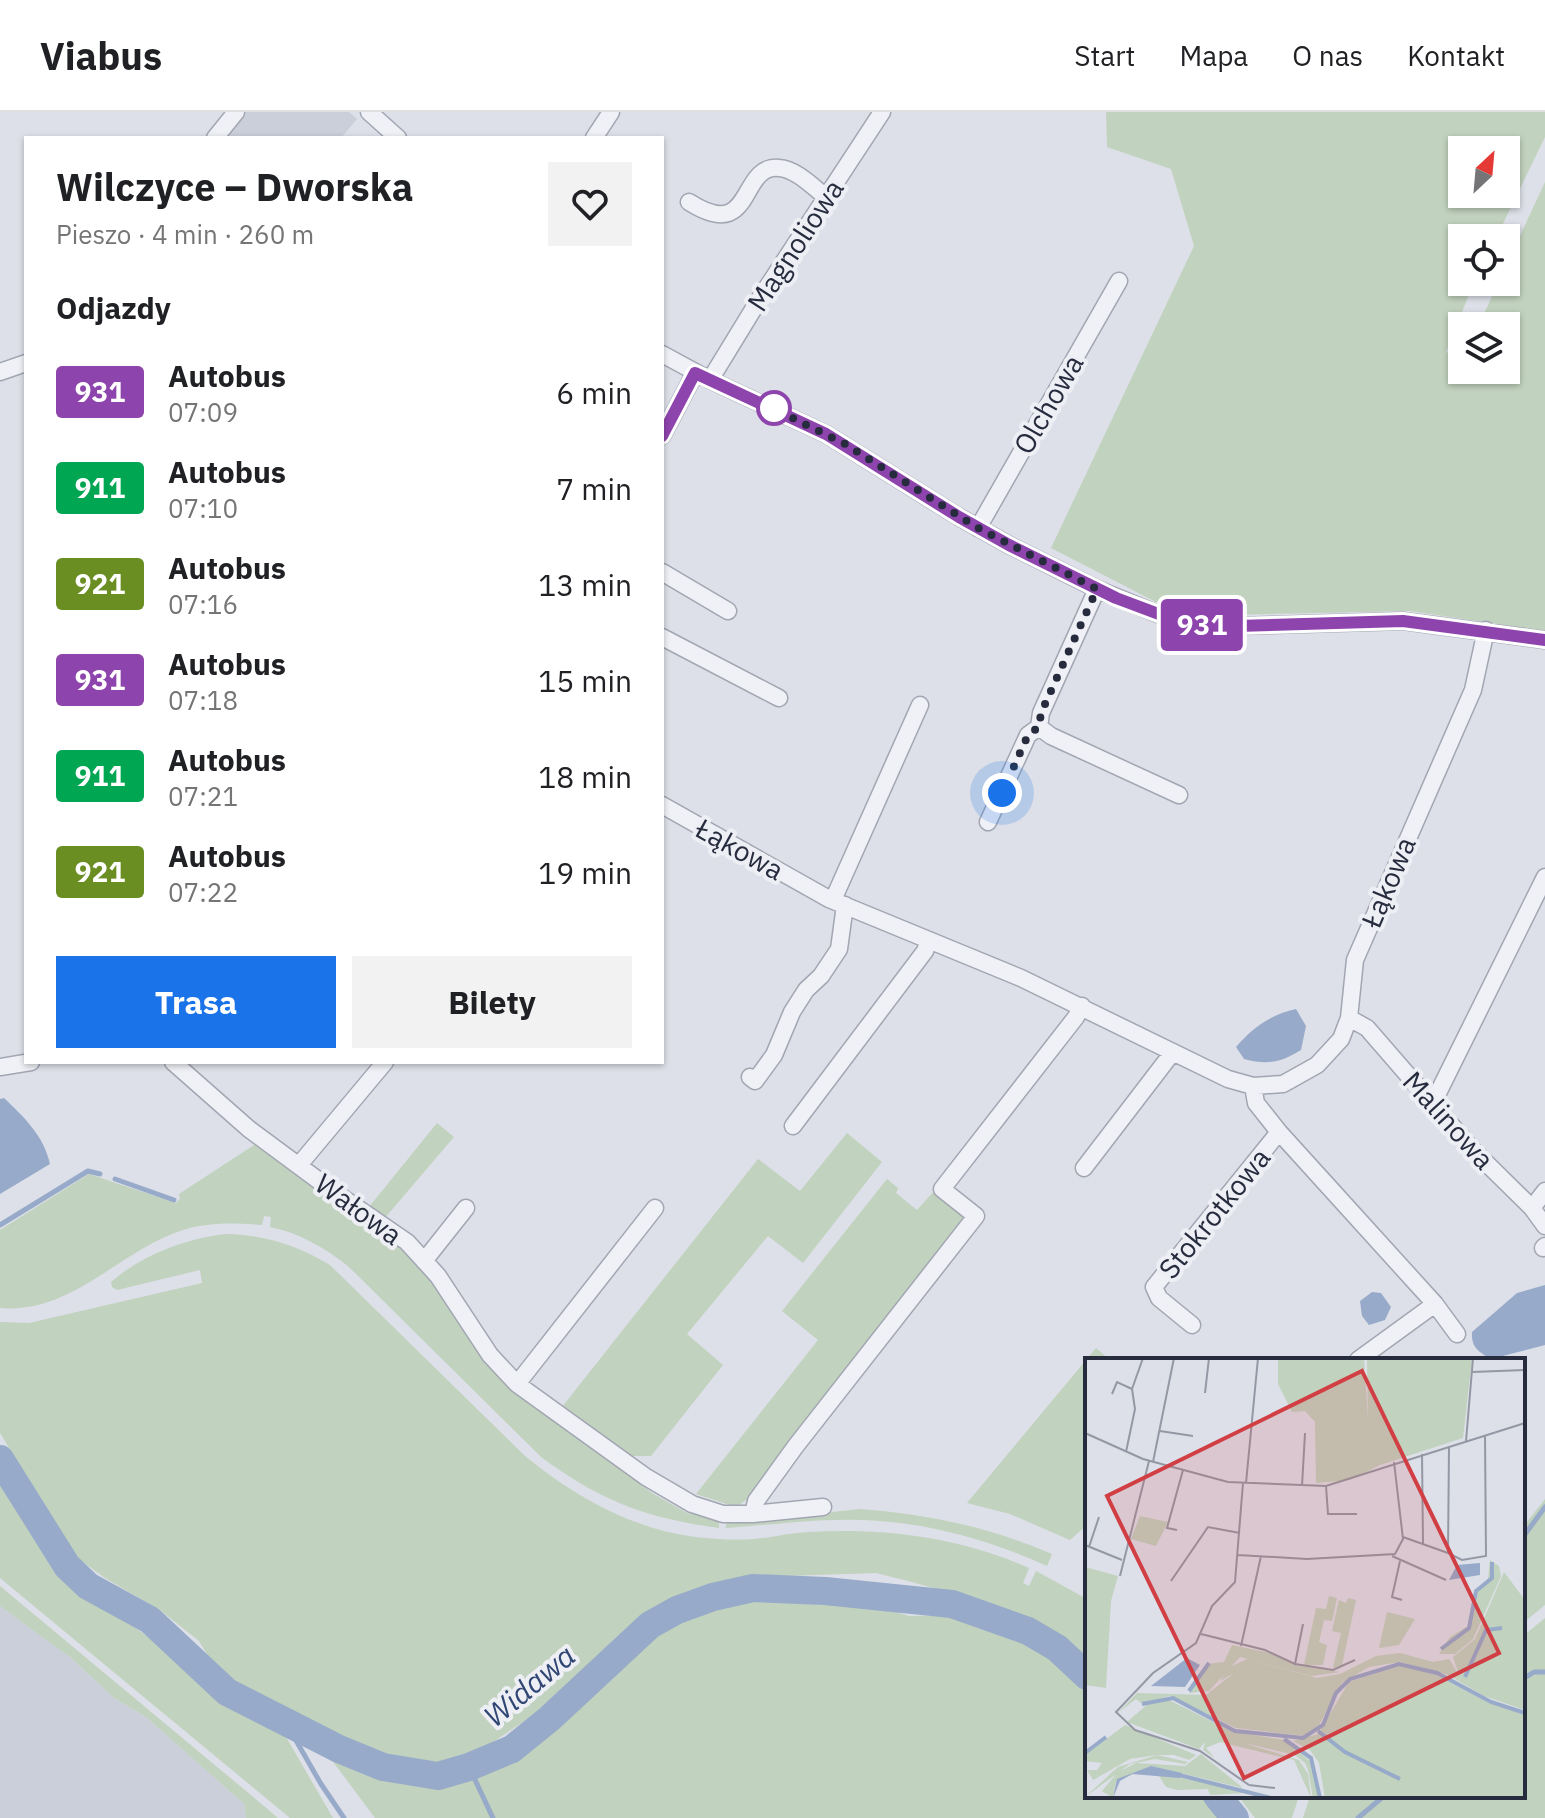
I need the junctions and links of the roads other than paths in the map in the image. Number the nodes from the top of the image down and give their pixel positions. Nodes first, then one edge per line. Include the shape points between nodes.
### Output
1 (236, 112) edge
2 (369, 112) edge
3 (611, 112) edge
4 (882, 112) edge
5 (217, 136) edge
6 (396, 136) edge
7 (595, 136) edge
8 (826, 197) junction
9 (689, 202) dead end
10 (1119, 281) dead end
11 (664, 355) edge
12 (24, 364) edge
13 (0, 372) edge
14 (702, 376) junction
15 (664, 433) edge
16 (978, 528) junction
17 (664, 573) edge
18 (1097, 589) junction
19 (728, 611) dead end
20 (1486, 630) junction
21 (664, 638) edge
22 (1545, 640) edge
23 (779, 698) dead end
24 (920, 705) dead end
25 (1039, 727) junction
26 (1179, 795) dead end
27 (664, 806) edge
28 (988, 822) dead end
29 (1545, 877) edge
30 (839, 903) junction
31 (929, 940) junction
32 (1082, 1006) junction
33 (1349, 1018) junction
34 (1173, 1052) junction
35 (24, 1063) edge
36 (175, 1064) edge
37 (383, 1064) edge
38 (0, 1067) edge
39 (750, 1077) dead end
40 (1253, 1086) junction
41 (1430, 1100) junction
42 (793, 1126) dead end
43 (1279, 1132) junction
44 (299, 1165) junction
45 (1084, 1168) dead end
46 (1545, 1191) edge
47 (466, 1208) dead end
48 (655, 1208) dead end
49 (1532, 1208) junction
50 (1545, 1226) edge
51 (424, 1261) junction
52 (1435, 1304) junction
53 (1192, 1325) dead end
54 (1457, 1334) dead end
55 (1361, 1358) edge
56 (517, 1384) junction
57 (823, 1507) dead end
58 (753, 1514) junction

1 - 5 street
2 - 6 street
3 - 7 street
4 - 8 street, Magnoliowa
8 - 9 street via 795,174 773,168 759,176 729,213 714,214
8 - 14 street, Magnoliowa
10 - 16 street, Olchowa
11 - 14 street
12 - 13 street
14 - 15 street, Magnoliowa
14 - 16 street via 826,434
16 - 18 street
17 - 19 street
18 - 20 street via 1158,614 1204,625 1403,621
18 - 25 street
20 - 22 street
20 - 33 street, Łąkowa via 1473,690 1355,960
21 - 23 street
24 - 30 street
25 - 26 street
25 - 28 street via 1028,735
27 - 30 street, Łąkowa
29 - 41 street
30 - 31 street, Łąkowa
30 - 39 street via 839,949 792,1012 766,1068 755,1081
31 - 32 street, Łąkowa
31 - 42 street
32 - 34 street, Łąkowa
32 - 58 street via 942,1189 976,1216 795,1447 756,1501
33 - 40 street, Łąkowa via 1336,1046 1303,1075 1283,1084
33 - 41 street, Malinowa via 1367,1028
34 - 40 street, Łąkowa
34 - 45 street
35 - 38 street
36 - 44 street, Wałowa
37 - 44 street
40 - 43 street via 1256,1103
41 - 49 street, Malinowa
43 - 52 street
43 - 53 street, Stokrotkowa via 1154,1287 1159,1298
44 - 51 street, Wałowa via 407,1242
46 - 49 street
47 - 51 street
48 - 56 street
49 - 50 street, Malinowa
51 - 56 street, Wałowa via 490,1355
52 - 54 street
52 - 55 street
56 - 58 street, Wałowa via 668,1492 723,1514
57 - 58 street, Wałowa

